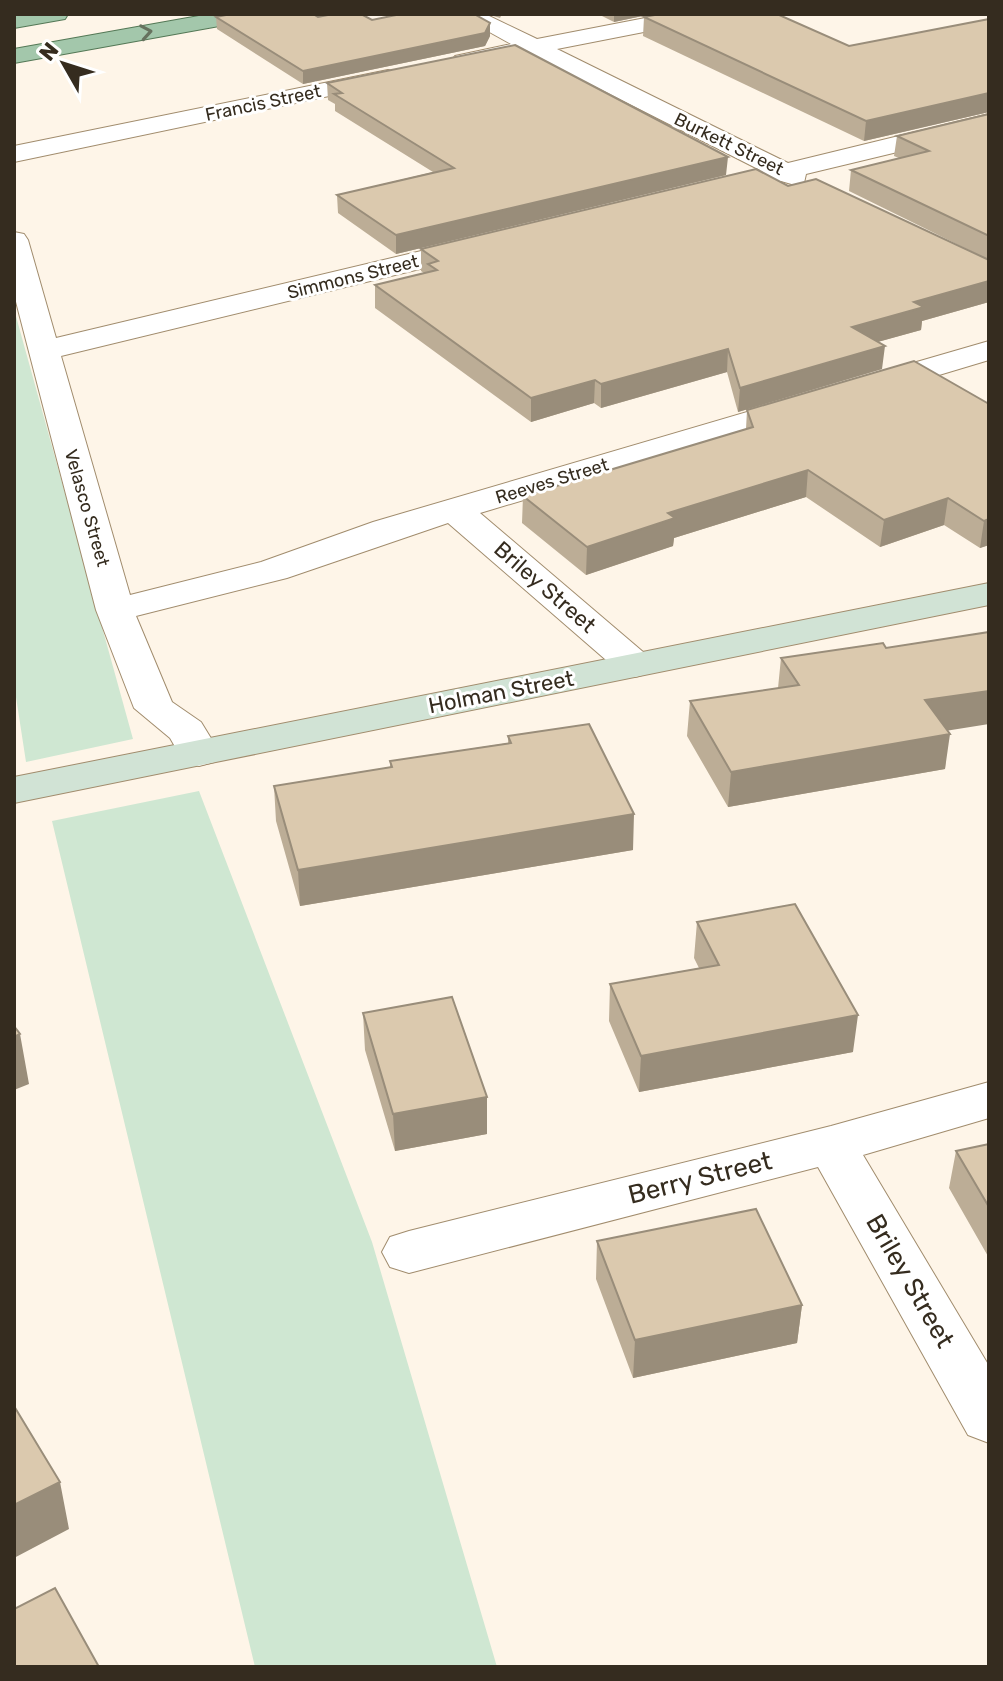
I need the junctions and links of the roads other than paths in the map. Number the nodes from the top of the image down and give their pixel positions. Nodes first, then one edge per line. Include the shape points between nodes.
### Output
1 (57, 14) edge
2 (247, 14) edge
3 (468, 14) edge
4 (700, 14) edge
5 (14, 21) edge
6 (532, 47) junction
7 (14, 56) edge
8 (441, 66) edge
9 (410, 72) edge
10 (989, 122) edge
11 (14, 154) edge
12 (786, 172) junction
13 (826, 192) edge
14 (678, 198) edge
15 (508, 239) edge
16 (14, 240) edge
17 (989, 350) edge
18 (43, 351) junction
19 (455, 510) junction
20 (989, 594) edge
21 (115, 610) junction
22 (635, 665) junction
23 (199, 753) junction
24 (14, 790) edge
25 (989, 1100) edge
26 (831, 1145) junction
27 (409, 1252) dead end
28 (989, 1418) edge

1 - 5 main road
7 -> 2 main road
3 - 6 street, Burkett Street
4 - 6 street
6 - 8 street
6 - 12 street, Burkett Street
9 - 11 street, Francis Street
10 - 12 street
12 - 13 street, Burkett Street
12 - 14 street
15 - 18 street, Simmons Street
16 - 18 street, Velasco Street
17 - 19 street, Reeves Street
18 - 21 street, Velasco Street
19 - 21 street, Reeves Street via 274,570
19 - 22 street, Briley Street
20 - 22 street, Holman Street
21 - 23 street, Velasco Street via 154,708 186,731
22 - 23 street, Holman Street
23 - 24 street, Holman Street
25 - 26 street, Berry Street
26 - 27 street, Berry Street
26 - 28 street, Briley Street

